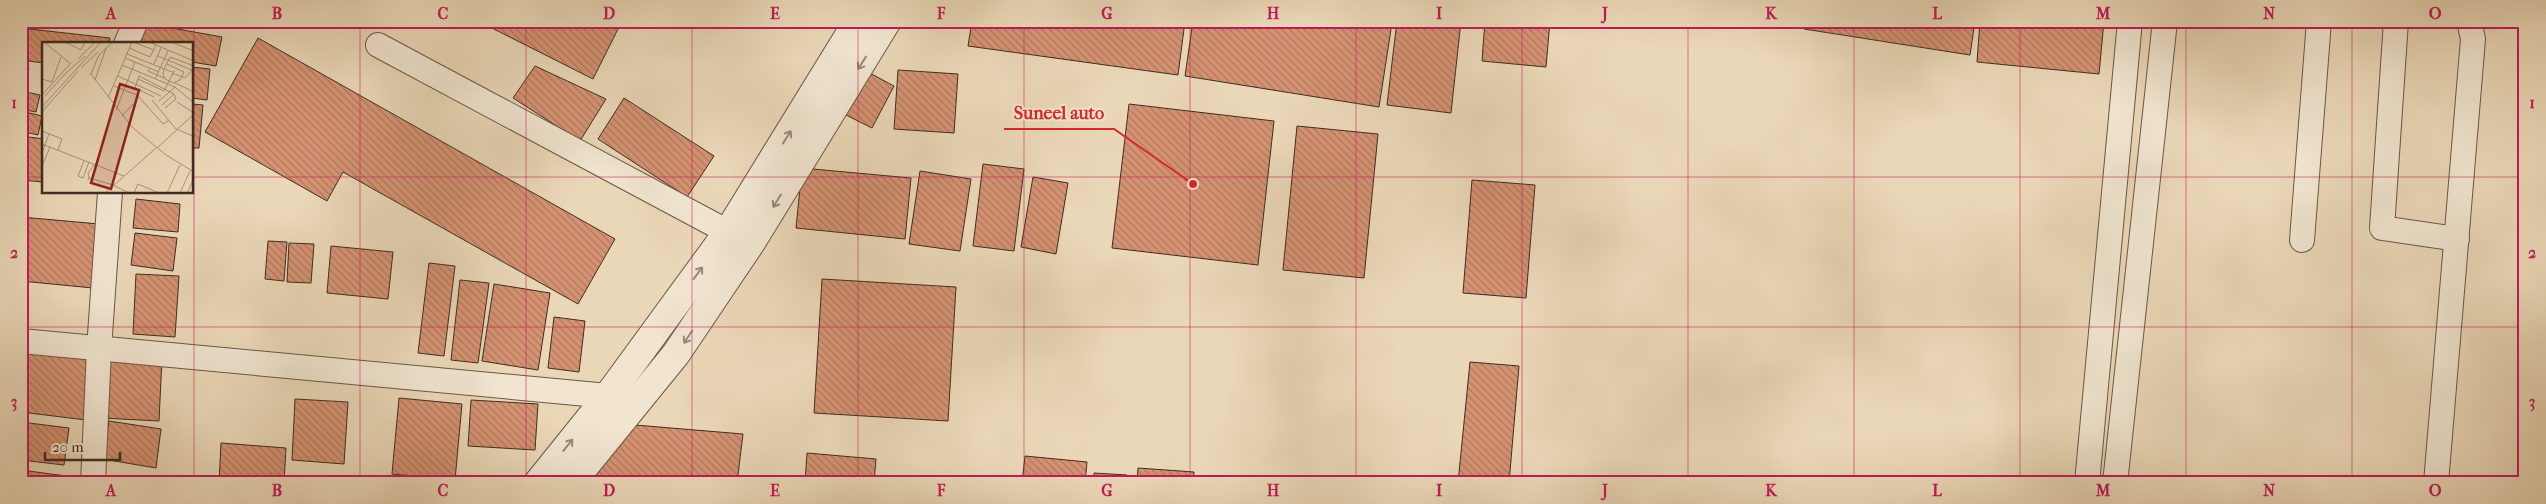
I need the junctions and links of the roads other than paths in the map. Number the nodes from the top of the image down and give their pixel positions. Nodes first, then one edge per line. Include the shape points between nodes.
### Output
1 (136, 21) edge
2 (858, 21) edge
3 (887, 21) edge
4 (2130, 21) edge
5 (2165, 21) edge
6 (2318, 21) edge
7 (2396, 21) edge
8 (2469, 21) edge
9 (127, 42) edge
10 (378, 45) dead end
11 (110, 194) edge
12 (728, 232) junction
13 (2457, 239) junction
14 (2302, 240) dead end
15 (21, 341) edge
16 (99, 349) junction
17 (608, 396) junction
18 (632, 408) junction
19 (94, 483) edge
20 (538, 483) edge
21 (571, 483) edge
22 (2087, 483) edge
23 (2115, 483) edge
24 (2436, 483) edge

1 - 9 street
12 -> 2 street
3 -> 18 street via 752,241 676,354
4 - 22 street
5 - 23 street
6 - 14 street
7 - 13 street via 2382,228
8 - 13 street via 2473,39
10 - 12 street
11 - 16 street
17 -> 12 street
13 - 24 street
15 - 16 street
16 - 17 street
16 - 19 street
17 - 18 street
20 -> 17 street
18 - 21 street

